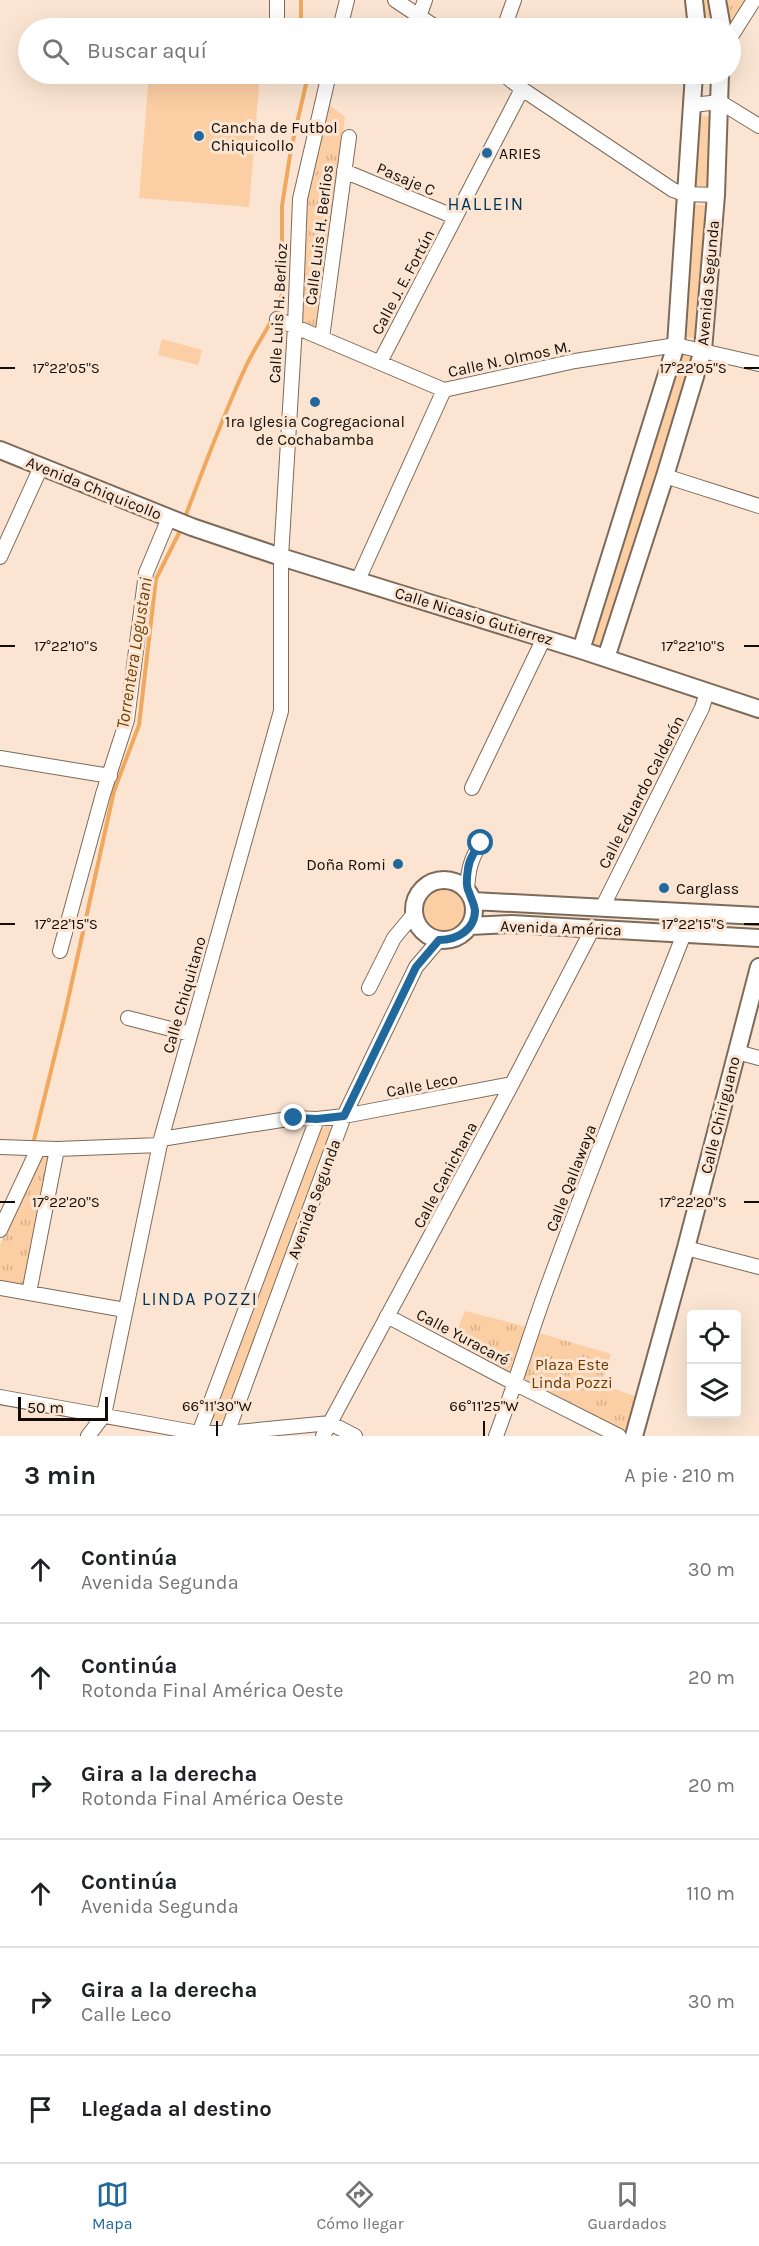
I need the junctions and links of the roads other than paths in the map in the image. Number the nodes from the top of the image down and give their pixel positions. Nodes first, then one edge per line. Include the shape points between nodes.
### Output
1 (277, 0) edge
2 (347, 0) edge
3 (395, 0) edge
4 (425, 0) edge
5 (514, 0) edge
6 (694, 0) edge
7 (717, 0) edge
8 (754, 0) edge
9 (419, 17) joint
10 (277, 18) edge
11 (342, 18) edge
12 (508, 18) edge
13 (696, 18) edge
14 (720, 18) edge
15 (741, 21) edge
16 (327, 84) edge
17 (516, 84) edge
18 (693, 84) edge
19 (720, 84) edge
20 (522, 89) junction
21 (720, 102) junction
22 (692, 105) junction
23 (759, 126) edge
24 (349, 137) dead end
25 (344, 171) junction
26 (684, 194) junction
27 (716, 195) junction
28 (455, 217) junction
29 (277, 319) dead end
30 (295, 326) junction
31 (322, 338) junction
32 (676, 345) junction
33 (703, 350) junction
34 (380, 362) junction
35 (759, 364) edge
36 (444, 390) junction
37 (0, 450) edge
38 (41, 467) junction
39 (665, 477) junction
40 (759, 506) edge
41 (178, 522) junction
42 (0, 557) edge
43 (281, 557) junction
44 (358, 580) junction
45 (544, 638) junction
46 (581, 650) junction
47 (606, 658) junction
48 (707, 692) junction
49 (759, 709) edge
50 (0, 758) edge
51 (110, 776) junction
52 (472, 788) dead end
53 (481, 843) dead end
54 (470, 896) junction
55 (603, 906) junction
56 (414, 914) junction
57 (759, 916) edge
58 (470, 926) junction
59 (593, 928) junction
60 (684, 934) junction
61 (759, 938) edge
62 (439, 940) junction
63 (60, 951) dead end
64 (759, 967) edge
65 (369, 988) dead end
66 (128, 1018) dead end
67 (190, 1034) junction
68 (736, 1052) junction
69 (759, 1058) edge
70 (512, 1084) junction
71 (344, 1116) junction
72 (317, 1119) junction
73 (160, 1142) junction
74 (0, 1148) edge
75 (39, 1149) junction
76 (57, 1149) junction
77 (0, 1230) edge
78 (686, 1248) junction
79 (759, 1267) edge
80 (0, 1288) edge
81 (29, 1293) junction
82 (125, 1310) junction
83 (387, 1316) junction
84 (516, 1384) junction
85 (0, 1397) edge
86 (104, 1415) junction
87 (330, 1423) junction
88 (198, 1435) edge
89 (227, 1435) edge
90 (88, 1436) edge
91 (323, 1436) edge
92 (355, 1436) edge
93 (496, 1436) edge
94 (620, 1436) edge
95 (634, 1436) edge

1 - 10 street
2 - 11 street
3 - 9 street
4 - 9 street
5 - 12 street
6 - 13 main road
7 - 14 main road
8 - 15 street
16 - 30 street, Calle Luis H. Berlioz via 300,200
17 - 20 street
18 - 22 main road, Avenida Segunda
19 - 21 main road, Avenida Segunda
20 - 26 street
20 - 28 street, Calle J. E. Fortún
21 - 22 street
21 - 23 street
21 - 27 main road, Avenida Segunda
22 - 26 main road, Avenida Segunda
24 - 25 street, Calle Luis H. Berlios
25 - 28 street, Pasaje C
25 - 31 street, Calle Luis H. Berlios
26 - 27 street
26 - 32 main road, Avenida Segunda
27 - 33 main road, Avenida Segunda
28 - 34 street, Calle J. E. Fortún
29 - 30 street, Calle N. Olmos M.
30 - 31 street, Calle N. Olmos M.
30 - 43 street, Calle Luis H. Berlioz
31 - 34 street, Calle N. Olmos M.
32 - 33 street, Calle N. Olmos M.
32 - 36 street, Calle N. Olmos M. via 575,361
32 - 46 main road, Avenida Segunda
33 - 35 street, Calle N. Olmos M.
33 - 39 main road, Avenida Segunda
34 - 36 street, Calle N. Olmos M.
36 - 44 street
37 - 38 main road, Avenida Chiquicollo
38 - 41 main road, Avenida Chiquicollo
38 - 42 street
39 - 40 street
39 - 47 main road, Avenida Segunda
41 - 43 main road, Calle Nicasio Gutierrez
41 - 51 street via 146,573 127,720
43 - 44 main road, Calle Nicasio Gutierrez
43 - 67 street, Calle Chiquitano via 281,711
44 - 45 main road, Calle Nicasio Gutierrez
45 - 46 main road, Calle Nicasio Gutierrez
45 - 52 street
46 - 47 main road, Calle Nicasio Gutierrez
47 - 48 main road, Calle Nicasio Gutierrez
48 - 49 main road, Calle Nicasio Gutierrez
48 - 55 street, Calle Eduardo Calderón
50 - 51 street
51 - 63 street
53 - 54 street via 468,868
54 - 55 main road, Avenida América
54 - 56 main road via 451,881 432,883 418,895
54 - 58 main road via 474,918
55 - 57 main road, Avenida América
56 - 62 main road via 422,931
56 - 65 street via 394,938
58 - 59 main road, Avenida América
58 - 62 main road via 457,938
59 - 60 main road, Avenida América
59 - 70 street, Calle Canichana
60 - 61 main road, Avenida América
60 - 84 street, Calle Qallawaya via 550,1278
62 - 71 street, Avenida Segunda via 416,967
64 - 68 main road, Calle Chiriguano
66 - 67 street
67 - 73 street, Calle Chiquitano
68 - 69 street
68 - 78 main road, Calle Chiriguano
70 - 71 street, Calle Leco
70 - 83 street, Calle Canichana
71 - 72 street, Calle Leco
71 - 89 street, Avenida Segunda
72 - 73 street, Calle Leco via 294,1118
72 - 88 street, Avenida Segunda
73 - 76 street, Calle Leco
73 - 82 street, Calle Chiquitano
74 - 75 street, Calle Leco
75 - 76 street, Calle Leco
75 - 77 street
76 - 81 street
78 - 79 street
78 - 95 main road, Calle Chiriguano
80 - 81 street
81 - 82 street
82 - 86 street, Calle Chiquitano
83 - 84 street, Calle Yuracaré
83 - 87 street, Calle Canichana
84 - 93 street, Calle Qallawaya
84 - 94 street, Calle Yuracaré
85 - 86 street
86 - 88 street
86 - 90 street, Calle Chiquitano
87 - 89 street
87 - 91 street, Calle Canichana
87 - 92 street
88 - 89 street

